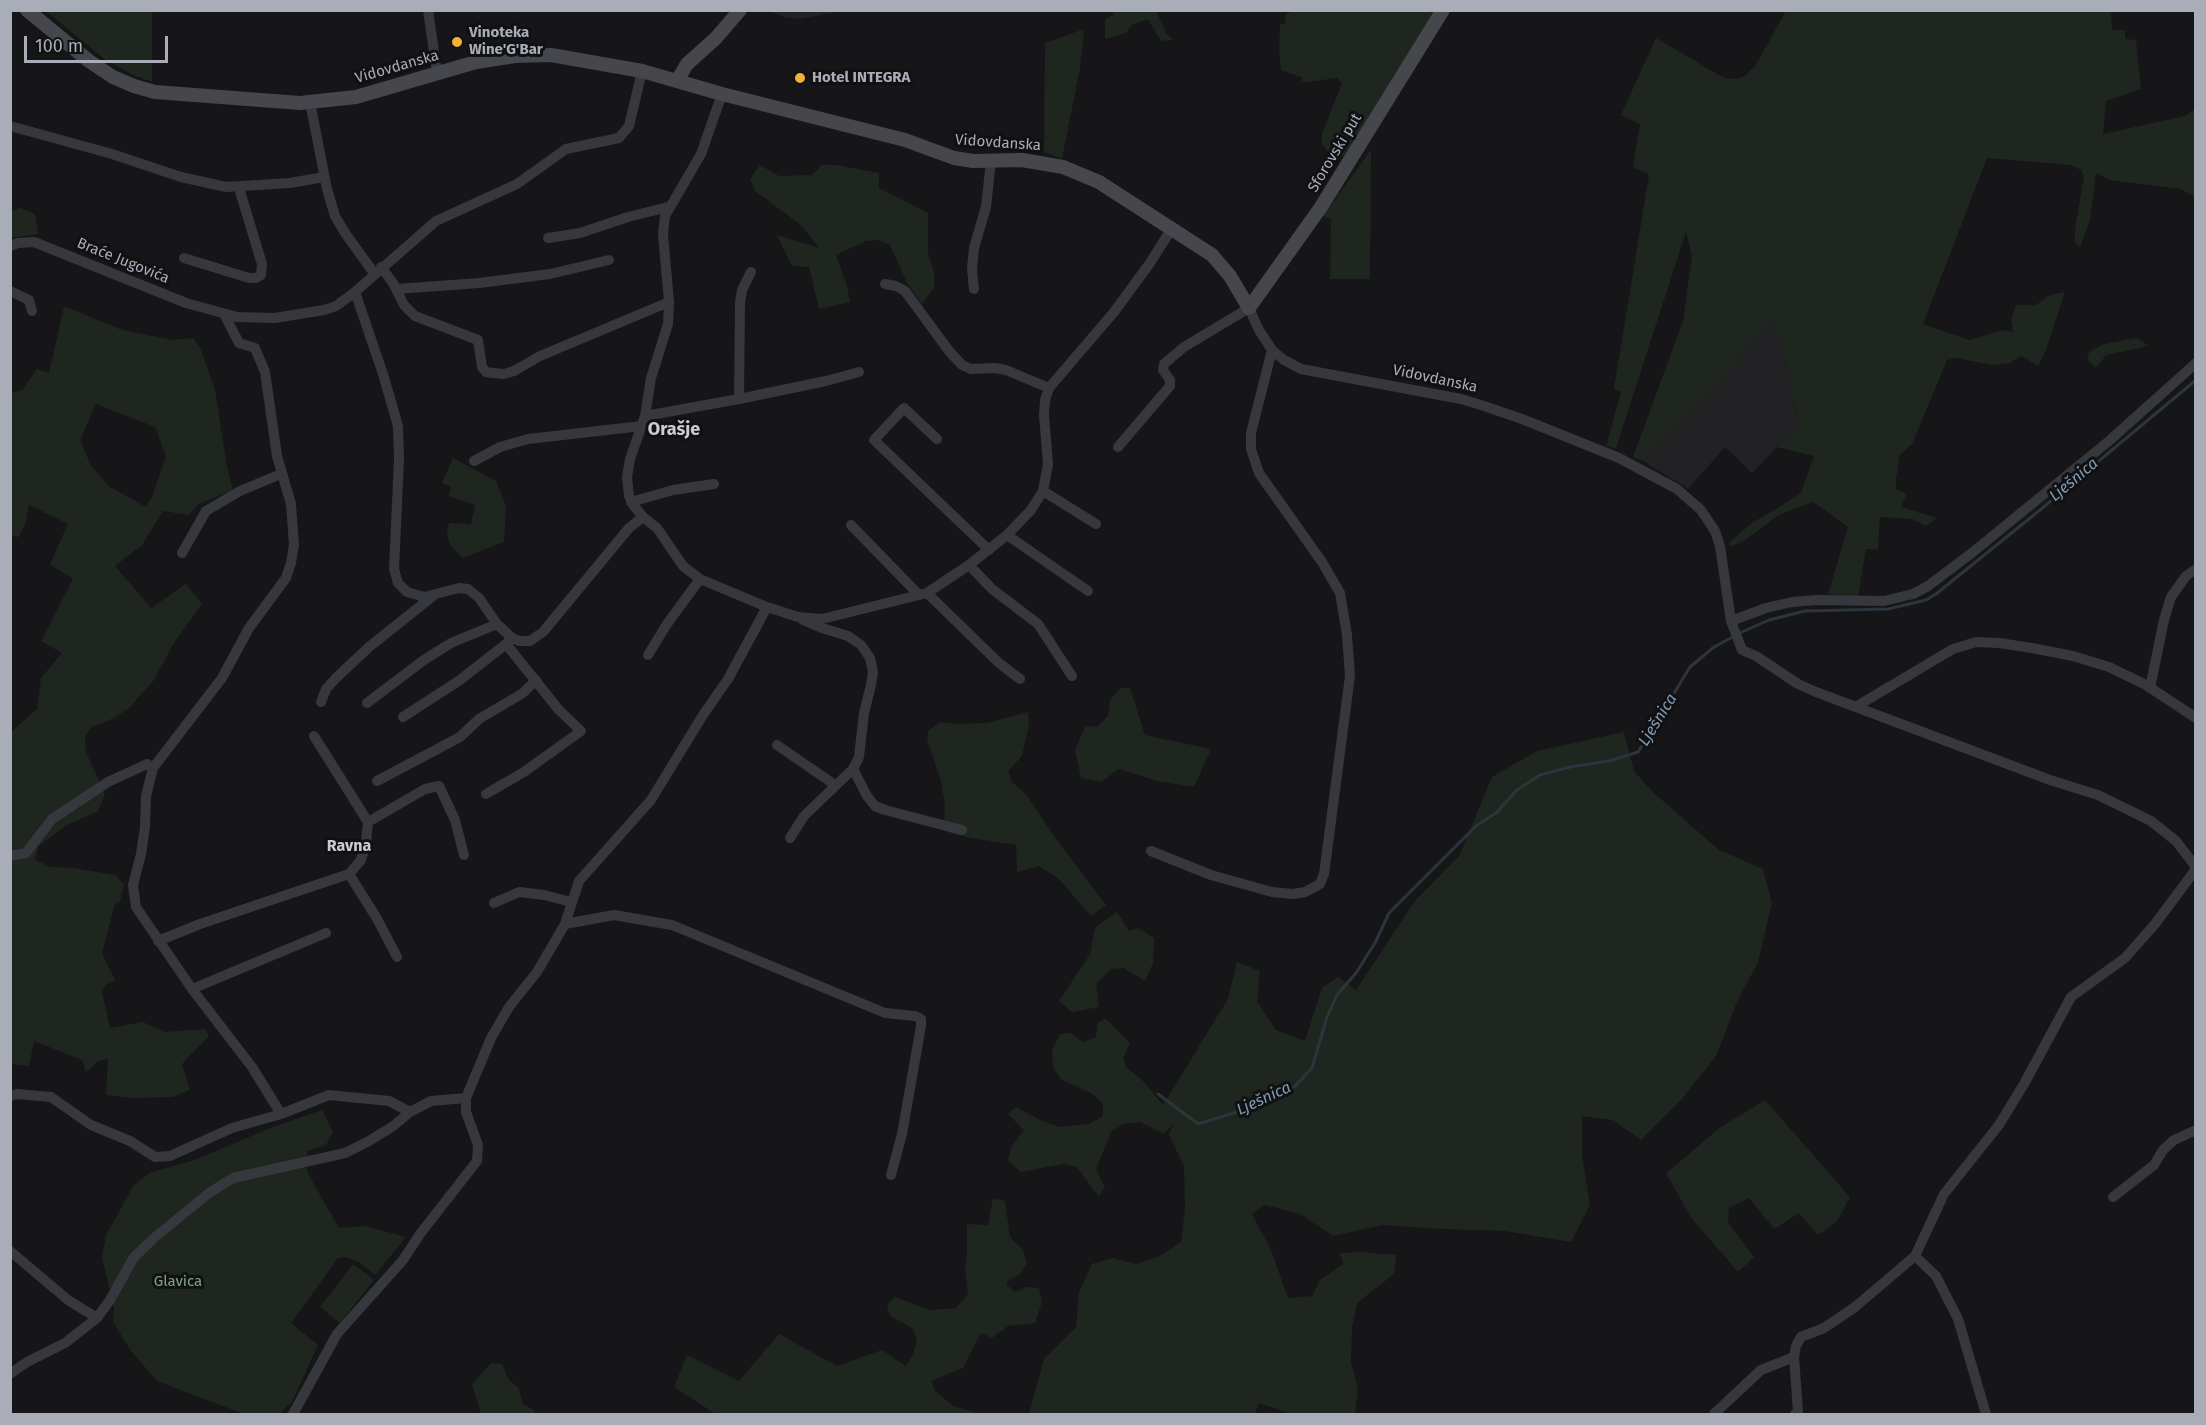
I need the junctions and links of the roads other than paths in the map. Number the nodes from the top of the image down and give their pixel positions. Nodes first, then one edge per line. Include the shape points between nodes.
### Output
1 (27, 10) edge
2 (428, 10) edge
3 (740, 10) edge
4 (1443, 10) edge
5 (642, 71) junction
6 (437, 73) junction
7 (676, 81) junction
8 (722, 94) junction
9 (310, 102) junction
10 (10, 126) edge
11 (991, 161) junction
12 (324, 177) junction
13 (238, 188) junction
14 (668, 207) junction
15 (1172, 228) junction
16 (548, 238) dead end
17 (10, 246) edge
18 (184, 258) dead end
19 (609, 260) dead end
20 (378, 270) junction
21 (751, 272) dead end
22 (885, 284) dead end
23 (974, 289) dead end
24 (397, 290) junction
25 (10, 291) edge
26 (355, 292) junction
27 (669, 302) junction
28 (1249, 308) junction
29 (32, 311) dead end
30 (224, 314) junction
31 (1272, 350) junction
32 (2196, 363) edge
33 (859, 372) dead end
34 (1048, 388) junction
35 (740, 399) junction
36 (643, 421) junction
37 (937, 439) dead end
38 (1118, 447) dead end
39 (474, 461) dead end
40 (281, 474) junction
41 (714, 484) dead end
42 (1043, 491) junction
43 (631, 502) junction
44 (642, 517) junction
45 (1096, 524) dead end
46 (851, 525) dead end
47 (1006, 535) junction
48 (989, 550) junction
49 (182, 553) dead end
50 (969, 566) junction
51 (2196, 569) edge
52 (700, 579) junction
53 (1088, 591) dead end
54 (923, 594) junction
55 (433, 596) junction
56 (767, 607) junction
57 (798, 617) junction
58 (497, 624) junction
59 (1732, 625) junction
60 (509, 641) junction
61 (648, 655) dead end
62 (1072, 676) dead end
63 (1020, 679) dead end
64 (536, 680) junction
65 (2150, 688) junction
66 (321, 702) dead end
67 (367, 703) dead end
68 (1857, 706) junction
69 (404, 717) dead end
70 (2196, 718) edge
71 (314, 736) dead end
72 (777, 745) dead end
73 (153, 768) junction
74 (853, 769) junction
75 (377, 781) dead end
76 (836, 785) junction
77 (486, 794) dead end
78 (368, 822) junction
79 (962, 830) dead end
80 (790, 838) dead end
81 (1151, 851) dead end
82 (464, 855) dead end
83 (10, 856) edge
84 (2196, 868) edge
85 (349, 874) junction
86 (571, 902) junction
87 (494, 903) dead end
88 (565, 924) junction
89 (326, 933) dead end
90 (158, 940) junction
91 (397, 957) dead end
92 (192, 988) junction
93 (10, 1096) edge
94 (466, 1098) junction
95 (410, 1112) junction
96 (281, 1114) junction
97 (2196, 1130) edge
98 (891, 1175) dead end
99 (2113, 1197) dead end
100 (10, 1251) edge
101 (1915, 1256) junction
102 (97, 1318) junction
103 (1794, 1357) junction
104 (10, 1374) edge
105 (293, 1414) edge
106 (1714, 1414) edge
107 (1795, 1414) edge
108 (1986, 1414) edge

1 - 9 street, Vidovdanska via 95,65 134,87 262,102
2 - 6 street
3 - 7 street via 687,64
4 - 28 street, Sforovski put via 1321,207
5 - 6 street, Vidovdanska via 543,55 476,62
5 - 7 street, Vidovdanska
5 - 20 street, Braće Jugovića via 629,126 619,138 566,149 517,184 436,221
6 - 9 street, Vidovdanska via 356,97
7 - 8 street, Vidovdanska
8 - 11 street, Vidovdanska via 904,140 948,157
8 - 14 street via 701,154
9 - 12 street
10 - 13 street via 181,177
11 - 15 street, Vidovdanska via 1044,162 1081,173
11 - 23 street via 986,207 974,248
12 - 13 street
12 - 20 street via 339,225
13 - 18 street via 262,264 261,275 249,278
14 - 16 street via 580,233
14 - 27 street via 663,234
15 - 28 street, Vidovdanska via 1223,266
15 - 34 street via 1114,312
17 - 30 street, Braće Jugovića via 34,242 186,303
19 - 24 street via 550,274
20 - 24 street
20 - 26 street, Braće Jugovića
21 - 35 street via 740,303
22 - 34 street via 905,291 949,351 967,368 1006,370
24 - 27 street via 415,316 475,338 482,368 493,373 514,371 540,356
25 - 29 street via 29,300
26 - 30 street, Braće Jugovića via 336,306 313,314 249,318
26 - 55 street via 398,426 395,576 407,592
27 - 36 street via 666,332 648,388
28 - 31 street, Vidovdanska
28 - 38 street via 1184,347 1164,364 1170,386
30 - 40 street via 239,343 255,348 265,372
31 - 59 street, Vidovdanska via 1311,372 1461,399 1503,412 1619,458 1677,489 1701,510 1715,531
31 - 81 street via 1251,433 1251,449 1259,473 1340,593 1347,635 1350,676 1324,874 1320,884 1305,892 1272,892 1211,875
32 - 59 street via 2109,441 1928,586 1884,601 1792,602 1766,608
33 - 35 street
34 - 42 street via 1044,415 1048,464
35 - 36 street
36 - 39 street via 528,439 500,447
36 - 43 street via 627,477
37 - 48 street via 904,408 874,440
40 - 49 street via 206,511
40 - 73 street via 294,527 286,578 249,628 222,678
41 - 43 street
42 - 45 street
42 - 47 street via 1031,510
43 - 44 street
44 - 52 street via 657,528 683,566
44 - 60 street via 535,639
46 - 54 street
47 - 48 street
47 - 53 street
48 - 50 street
50 - 54 street
50 - 62 street via 1038,624
51 - 65 street via 2171,597
52 - 56 street
52 - 61 street
54 - 57 street via 822,619
54 - 63 street
55 - 58 street via 468,589
55 - 66 street via 336,678 326,688
56 - 57 street
56 - 86 street via 728,680 651,800 579,881
57 - 74 street via 848,636 870,658 873,672 859,757
58 - 60 street
58 - 67 street via 451,643
59 - 68 street, Vidovdanska via 1742,650 1797,684
60 - 64 street
60 - 69 street
64 - 75 street via 460,737
64 - 77 street via 581,731
65 - 68 street via 2073,656 1976,642 1953,649
65 - 70 street
68 - 84 street via 1974,753 2098,795 2151,821 2176,841
71 - 78 street
72 - 76 street
73 - 83 street via 147,764 108,782 52,819 26,853
73 - 90 street via 133,885 136,908
74 - 76 street
74 - 79 street via 875,806
76 - 80 street via 804,816
78 - 82 street via 424,789 439,786 455,820
78 - 85 street via 361,861
84 - 101 street via 2125,958 2071,997 1999,1125 1944,1194
85 - 90 street
85 - 91 street
86 - 87 street via 519,892
86 - 88 street
88 - 94 street via 491,1038
88 - 98 street via 614,915 672,926 885,1013 921,1019 902,1134
89 - 92 street
90 - 92 street
92 - 96 street via 252,1067
93 - 96 street via 51,1097 91,1125 155,1157 170,1156 232,1128
94 - 95 street via 431,1101
94 - 105 street via 466,1112 478,1145 477,1161 403,1260 337,1334
95 - 96 street via 389,1101 329,1095
95 - 102 street via 392,1127 345,1153 233,1178 209,1193 134,1257
97 - 99 street via 2174,1140 2154,1165
100 - 102 street via 68,1300
101 - 103 street via 1855,1307 1824,1328 1801,1337
101 - 108 street via 1936,1276 1958,1319
102 - 104 street
103 - 106 street via 1761,1370
103 - 107 street via 1798,1411

